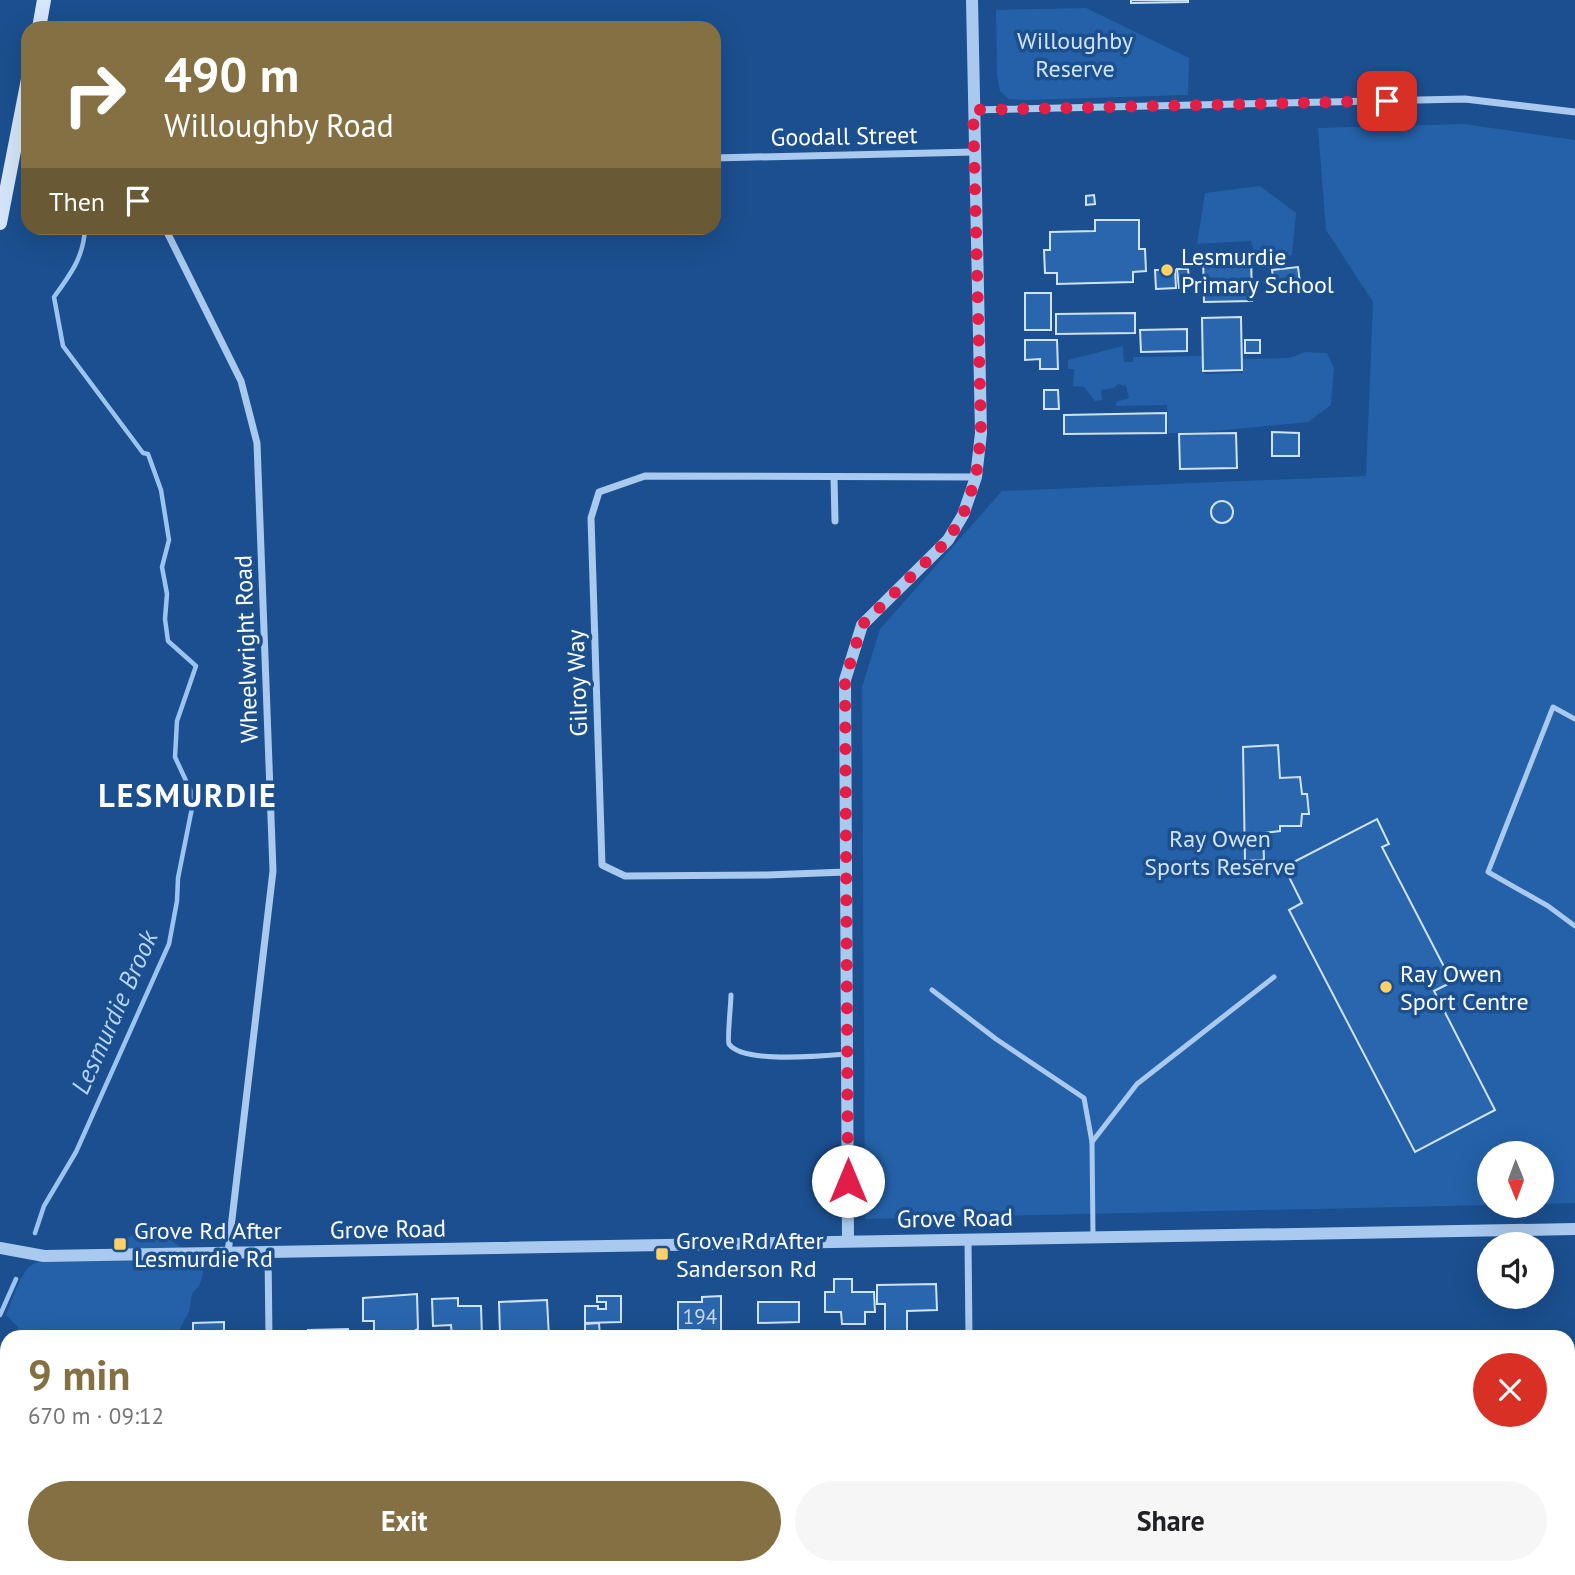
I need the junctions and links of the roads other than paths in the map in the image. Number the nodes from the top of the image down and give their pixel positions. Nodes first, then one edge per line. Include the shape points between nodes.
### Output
1 (44, 0) edge
2 (972, 0) edge
3 (40, 21) edge
4 (973, 110) junction
5 (1575, 112) edge
6 (21, 115) edge
7 (974, 152) junction
8 (721, 158) edge
9 (0, 223) edge
10 (168, 235) edge
11 (834, 477) junction
12 (976, 477) junction
13 (835, 521) dead end
14 (1575, 719) edge
15 (846, 872) junction
16 (1575, 926) edge
17 (1274, 977) dead end
18 (932, 990) dead end
19 (731, 995) dead end
20 (847, 1054) junction
21 (1092, 1142) junction
22 (1575, 1229) edge
23 (1093, 1236) junction
24 (968, 1239) junction
25 (848, 1241) junction
26 (0, 1248) edge
27 (268, 1252) junction
28 (228, 1253) junction
29 (269, 1330) edge
30 (969, 1330) edge

1 - 3 main road
2 - 4 street
4 - 5 street via 1465,99
4 - 7 street
6 - 9 main road
7 - 8 street, Goodall Street
7 - 12 street via 981,433
10 - 28 street, Wheelwright Road via 241,381 257,443 273,871
11 - 12 street, Gilroy Way
11 - 13 street
11 - 15 street, Gilroy Way via 645,476 599,492 591,531 602,865 625,876
12 - 15 street via 963,515 948,540 862,625 845,680
14 - 16 lane via 1553,707 1488,872
15 - 20 street
17 - 21 lane via 1137,1084
18 - 21 lane via 1084,1098
19 - 20 lane via 727,1038 743,1053
20 - 25 street
21 - 23 lane
22 - 23 street, Grove Road
23 - 24 street, Grove Road
24 - 25 street, Grove Road
24 - 30 street
25 - 27 street, Grove Road
26 - 28 street, Grove Road via 44,1256
27 - 28 street, Grove Road
27 - 29 street

